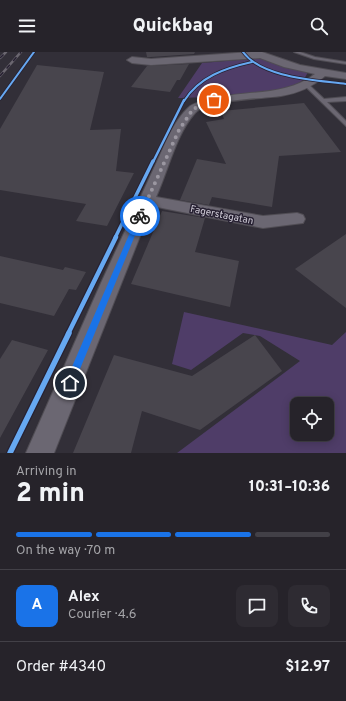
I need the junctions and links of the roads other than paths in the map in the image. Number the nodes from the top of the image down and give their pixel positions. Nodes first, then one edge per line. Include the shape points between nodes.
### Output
1 (296, 52) edge
2 (258, 53) edge
3 (132, 60) dead end
4 (346, 64) edge
5 (323, 73) junction
6 (346, 76) edge
7 (307, 85) junction
8 (346, 99) edge
9 (323, 101) junction
10 (346, 124) edge
11 (146, 200) junction
12 (297, 219) dead end
13 (40, 453) edge

1 - 4 lane
2 - 3 street via 151,62
2 - 5 street
5 - 6 street
5 - 7 street
7 - 9 lane
7 - 11 street via 288,92 214,100 193,109 179,130
8 - 9 lane
9 - 10 lane
11 - 12 street, Fagerstagatan via 263,222
11 - 13 street

